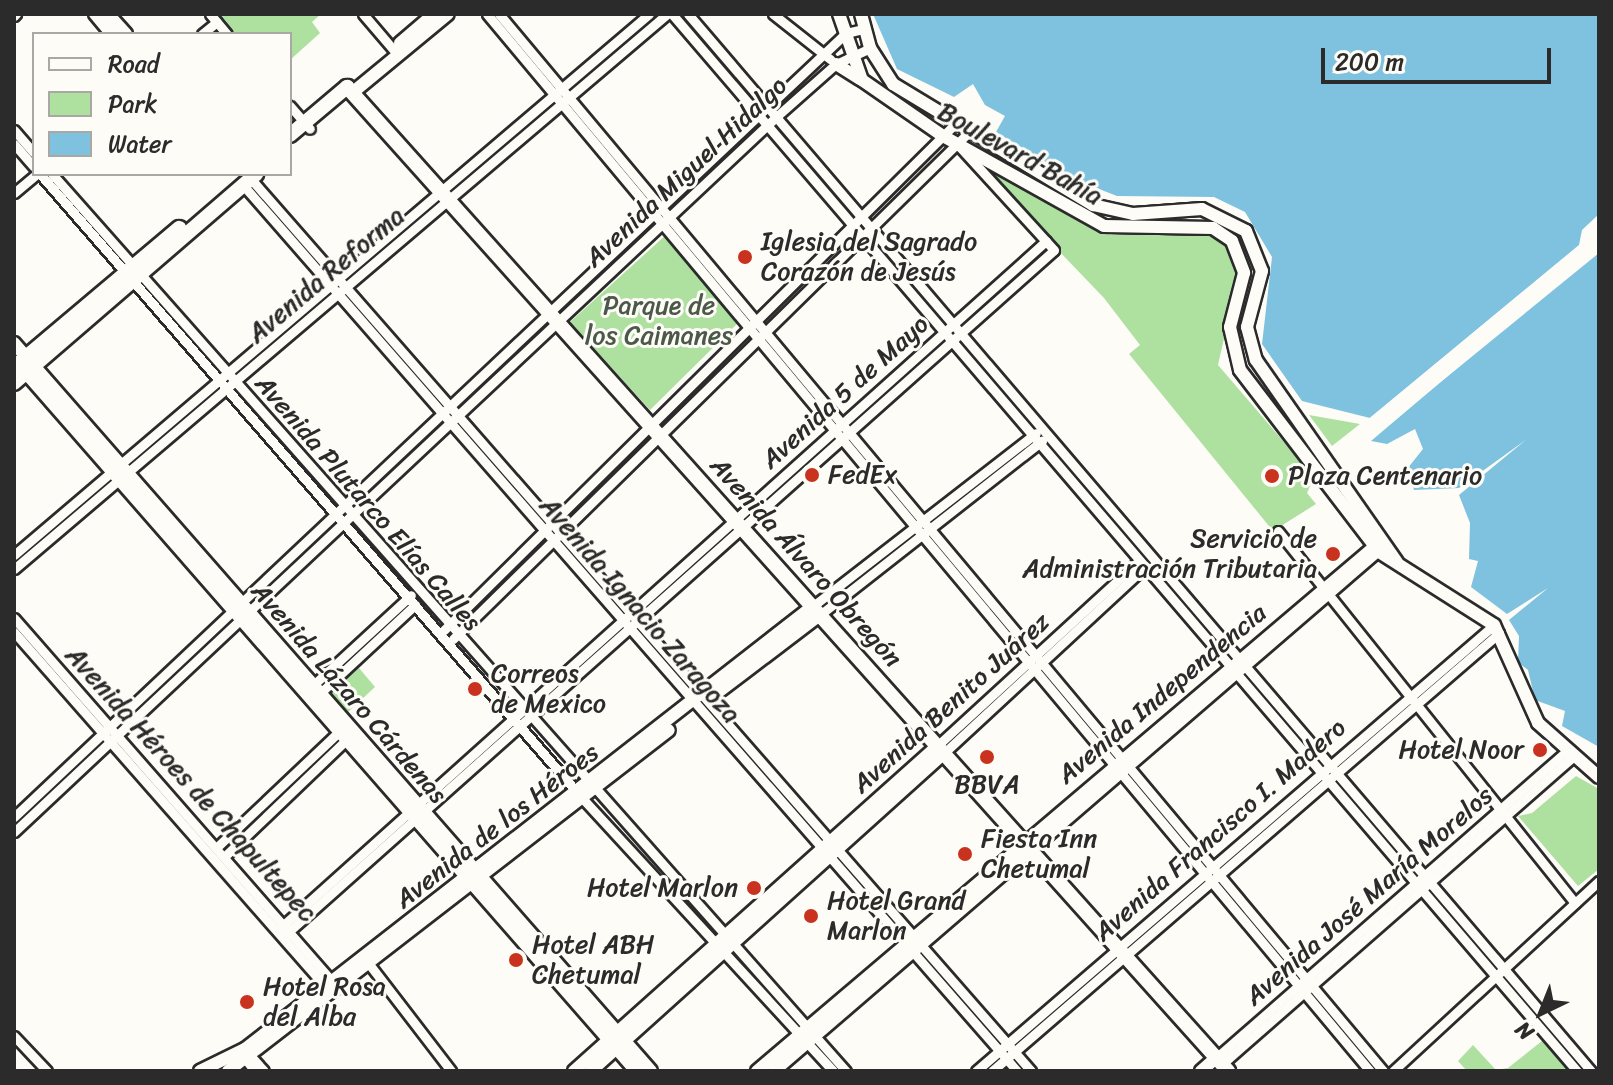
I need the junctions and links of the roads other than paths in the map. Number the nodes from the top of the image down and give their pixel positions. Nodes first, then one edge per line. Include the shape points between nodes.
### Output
1 (95, 14) edge
2 (108, 14) edge
3 (363, 14) edge
4 (434, 14) edge
5 (448, 14) edge
6 (487, 14) edge
7 (499, 14) edge
8 (649, 14) edge
9 (670, 14) edge
10 (688, 14) edge
11 (773, 14) edge
12 (839, 14) edge
13 (861, 14) edge
14 (863, 29) junction
15 (110, 32) edge
16 (124, 32) edge
17 (846, 33) junction
18 (870, 48) junction
19 (396, 52) junction
20 (851, 59) junction
21 (831, 60) junction
22 (862, 80) junction
23 (564, 86) junction
24 (349, 90) junction
25 (555, 94) junction
26 (572, 95) junction
27 (563, 103) junction
28 (768, 107) junction
29 (292, 108) edge
30 (759, 116) junction
31 (776, 117) junction
32 (956, 123) junction
33 (307, 126) junction
34 (768, 126) junction
35 (14, 130) edge
36 (970, 131) junction
37 (292, 134) edge
38 (943, 136) junction
39 (14, 144) edge
40 (292, 144) edge
41 (959, 144) junction
42 (32, 151) edge
43 (32, 165) edge
44 (35, 176) edge
45 (40, 176) edge
46 (54, 176) edge
47 (244, 177) edge
48 (14, 193) edge
49 (444, 196) junction
50 (1093, 205) junction
51 (666, 216) junction
52 (861, 217) junction
53 (1086, 219) junction
54 (852, 226) junction
55 (872, 229) junction
56 (863, 239) junction
57 (1046, 241) junction
58 (904, 268) junction
59 (132, 274) junction
60 (895, 276) junction
61 (337, 279) junction
62 (328, 287) junction
63 (345, 288) junction
64 (336, 296) junction
65 (555, 319) junction
66 (754, 324) junction
67 (956, 329) junction
68 (764, 335) junction
69 (946, 337) junction
70 (14, 343) edge
71 (983, 360) junction
72 (21, 367) edge
73 (973, 368) junction
74 (222, 378) junction
75 (229, 386) junction
76 (450, 418) junction
77 (843, 429) junction
78 (656, 431) junction
79 (1045, 432) junction
80 (1034, 441) junction
81 (1325, 466) junction
82 (387, 469) junction
83 (120, 472) junction
84 (394, 477) junction
85 (1104, 503) junction
86 (345, 507) junction
87 (1094, 512) junction
88 (336, 515) junction
89 (353, 516) junction
90 (739, 524) junction
91 (344, 525) junction
92 (925, 526) junction
93 (547, 528) junction
94 (1278, 531) dead end
95 (556, 539) junction
96 (1379, 546) junction
97 (14, 555) edge
98 (1150, 557) junction
99 (1140, 566) junction
100 (14, 569) edge
101 (1326, 591) junction
102 (413, 597) junction
103 (817, 610) junction
104 (241, 611) junction
105 (14, 618) edge
106 (1205, 620) junction
107 (630, 622) junction
108 (448, 627) junction
109 (1194, 629) junction
110 (1497, 629) junction
111 (14, 632) edge
112 (440, 635) junction
113 (452, 640) junction
114 (1037, 661) junction
115 (1237, 667) junction
116 (312, 693) junction
117 (1412, 700) junction
118 (698, 702) junction
119 (525, 715) junction
120 (516, 723) junction
121 (1294, 726) junction
122 (347, 732) junction
123 (1285, 733) junction
124 (111, 735) junction
125 (941, 748) junction
126 (1567, 756) junction
127 (1124, 763) junction
128 (1326, 774) junction
129 (1599, 777) edge
130 (585, 792) junction
131 (172, 803) junction
132 (416, 812) junction
133 (1503, 814) junction
134 (15, 825) edge
135 (219, 845) junction
136 (1028, 845) junction
137 (829, 852) junction
138 (650, 856) junction
139 (219, 857) junction
140 (1001, 858) junction
141 (642, 863) junction
142 (1010, 869) junction
143 (1213, 872) junction
144 (474, 878) junction
145 (1599, 881) edge
146 (1420, 886) junction
147 (1575, 903) junction
148 (950, 911) junction
149 (286, 928) junction
150 (911, 944) junction
151 (724, 946) junction
152 (1122, 951) junction
153 (369, 964) junction
154 (1497, 975) junction
155 (330, 984) junction
156 (1306, 986) junction
157 (1544, 1027) junction
158 (806, 1035) junction
159 (14, 1036) edge
160 (616, 1040) junction
161 (1006, 1051) junction
162 (248, 1059) edge
163 (1220, 1066) edge
164 (47, 1071) edge
165 (200, 1071) edge
166 (228, 1071) edge
167 (264, 1071) edge
168 (451, 1071) edge
169 (574, 1071) edge
170 (591, 1071) edge
171 (636, 1071) edge
172 (651, 1071) edge
173 (757, 1071) edge
174 (774, 1071) edge
175 (833, 1071) edge
176 (846, 1071) edge
177 (976, 1071) edge
178 (992, 1071) edge
179 (1017, 1071) edge
180 (1031, 1071) edge
181 (1201, 1071) edge
182 (1370, 1071) edge
183 (1383, 1071) edge
184 (1393, 1071) edge
185 (1577, 1071) edge
186 (1591, 1071) edge

1 - 15 main road
2 - 16 main road
3 - 19 street
4 - 19 main road
5 - 19 main road
6 - 25 street
7 - 23 street
8 - 23 street, Avenida Reforma
9 - 26 street, Avenida Reforma
9 - 30 street
10 - 28 street
11 - 21 street
12 - 17 main road, Boulevard Bahía
13 - 14 main road, Boulevard Bahía
14 - 17 street
14 - 18 main road, Boulevard Bahía
17 - 20 main road, Boulevard Bahía
17 - 21 street, Avenida Miguel Hidalgo
18 - 20 street, Avenida Miguel Hidalgo
18 - 32 main road, Boulevard Bahía via 893,84
19 - 24 main road
20 - 21 street, Avenida Miguel Hidalgo
20 - 22 main road, Boulevard Bahía
21 - 22 main road
21 - 28 street, Avenida Miguel Hidalgo
21 - 31 street, Avenida Miguel Hidalgo
22 - 38 main road, Boulevard Bahía
23 - 25 street, Avenida Reforma
23 - 26 street
24 - 33 main road
24 - 49 main road, Avenida Álvaro Obregón
25 - 27 street
25 - 49 street, Avenida Reforma
26 - 27 street, Avenida Reforma
26 - 51 street
27 - 49 street, Avenida Reforma
27 - 51 street
28 - 30 street, Avenida Miguel Hidalgo
28 - 31 street
29 - 33 street
30 - 34 street
30 - 51 street, Avenida Miguel Hidalgo
31 - 34 street, Avenida Miguel Hidalgo
31 - 52 street
32 - 36 main road, Boulevard Bahía
32 - 38 street
33 - 37 main road
33 - 40 main road
34 - 51 street, Avenida Miguel Hidalgo
34 - 54 street
35 - 42 street
36 - 41 street
36 - 50 main road, Boulevard Bahía
38 - 41 main road, Boulevard Bahía
38 - 52 street
39 - 43 street
41 - 53 main road, Boulevard Bahía
41 - 55 street
41 - 57 street
44 - 48 street
45 - 59 street, Avenida Plutarco Elías Calles
46 - 59 street, Avenida Plutarco Elías Calles
47 - 59 main road
47 - 61 street, Avenida Ignacio Zaragoza
47 - 62 street, Avenida Ignacio Zaragoza
49 - 61 street, Avenida Reforma
49 - 63 street, Avenida Reforma
49 - 65 main road, Avenida Álvaro Obregón
50 - 53 main road
50 - 81 main road, Boulevard Bahía via 1133,214 1202,209 1246,231 1262,271 1247,323 1250,345
51 - 65 street, Avenida Miguel Hidalgo
51 - 66 street
52 - 54 street
52 - 55 street
53 - 81 main road, Boulevard Bahía via 1123,229 1213,228 1232,241 1244,273 1230,327 1233,357
54 - 56 street
54 - 66 street
55 - 56 street
55 - 58 street
56 - 60 street
56 - 68 street
57 - 67 street, Avenida 5 de Mayo
57 - 67 street, Avenida 5 de Mayo via 1054,250
58 - 60 street
58 - 67 street
59 - 72 main road
59 - 74 street, Avenida Plutarco Elías Calles
60 - 69 street
61 - 62 street, Avenida Reforma
61 - 63 street, Avenida Ignacio Zaragoza
62 - 64 street, Avenida Ignacio Zaragoza
62 - 74 street, Avenida Reforma
63 - 64 street, Avenida Reforma
63 - 76 street, Avenida Ignacio Zaragoza
64 - 75 street, Avenida Reforma
64 - 76 street, Avenida Ignacio Zaragoza
65 - 76 street, Avenida Miguel Hidalgo
65 - 78 main road, Avenida Álvaro Obregón
66 - 68 street
66 - 78 street
67 - 69 street, Avenida 5 de Mayo
67 - 71 street
68 - 77 street
68 - 78 street
69 - 73 street
69 - 77 street, Avenida 5 de Mayo
70 - 72 main road, Avenida Lázaro Cárdenas
71 - 73 street
71 - 79 street
72 - 83 main road, Avenida Lázaro Cárdenas
73 - 80 street
74 - 75 street, Avenida Plutarco Elías Calles
74 - 83 street, Avenida Reforma
75 - 83 street, Avenida Reforma
75 - 86 street, Avenida Plutarco Elías Calles
75 - 88 street, Avenida Plutarco Elías Calles
76 - 82 street, Avenida Miguel Hidalgo
76 - 84 street, Avenida Miguel Hidalgo
76 - 93 street, Avenida Ignacio Zaragoza
77 - 90 street, Avenida 5 de Mayo
77 - 92 street
78 - 90 main road, Avenida Álvaro Obregón
78 - 93 street
78 - 95 street
79 - 80 street, Avenida de los Héroes
79 - 85 street
80 - 87 street
80 - 92 street, Avenida de los Héroes
81 - 96 main road, Boulevard Bahía
82 - 84 street
82 - 86 street, Avenida Miguel Hidalgo
83 - 97 street, Avenida Reforma
83 - 100 street, Avenida Reforma
83 - 104 main road, Avenida Lázaro Cárdenas
84 - 89 street, Avenida Miguel Hidalgo
85 - 87 street
85 - 98 street
86 - 88 street, Avenida Miguel Hidalgo
86 - 89 street, Avenida Plutarco Elías Calles
87 - 99 street
88 - 91 street, Avenida Plutarco Elías Calles
88 - 104 street, Avenida Miguel Hidalgo
89 - 91 street, Avenida Miguel Hidalgo
89 - 102 street, Avenida Plutarco Elías Calles
90 - 103 main road, Avenida Álvaro Obregón
90 - 107 street, Avenida 5 de Mayo
91 - 102 street, Avenida Plutarco Elías Calles
91 - 104 street, Avenida Miguel Hidalgo
92 - 103 street, Avenida de los Héroes
92 - 114 street
93 - 95 street, Avenida Ignacio Zaragoza
93 - 108 street
94 - 101 street
95 - 107 street, Avenida Ignacio Zaragoza
95 - 113 street
96 - 101 main road, Avenida Independencia
96 - 110 main road, Boulevard Bahía via 1399,565
98 - 99 street, Avenida Benito Juárez
98 - 106 street
99 - 109 street
99 - 114 street, Avenida Benito Juárez
101 - 115 main road, Avenida Independencia
101 - 117 street
102 - 108 street, Avenida Plutarco Elías Calles
102 - 112 street, Avenida Plutarco Elías Calles
102 - 116 street
103 - 118 main road, Avenida de los Héroes
103 - 125 main road, Avenida Álvaro Obregón
104 - 116 main road, Avenida Lázaro Cárdenas
104 - 124 street, Avenida Miguel Hidalgo
105 - 124 street, Avenida Héroes de Chapultepec
106 - 109 street
106 - 115 street
107 - 118 street, Avenida Ignacio Zaragoza
107 - 119 street, Avenida 5 de Mayo
108 - 112 street
108 - 113 street, Avenida Plutarco Elías Calles
109 - 115 street
110 - 117 street, Avenida Francisco I. Madero
110 - 126 main road via 1538,723
111 - 124 street, Avenida Héroes de Chapultepec
112 - 113 street, Avenida Plutarco Elías Calles
113 - 119 street, Avenida Plutarco Elías Calles
113 - 120 street, Avenida Plutarco Elías Calles
114 - 125 street, Avenida Benito Juárez
114 - 127 street
115 - 121 street
115 - 123 street
115 - 127 main road, Avenida Independencia
116 - 122 main road, Avenida Lázaro Cárdenas
117 - 128 street, Avenida Francisco I. Madero
117 - 133 street
118 - 130 main road, Avenida de los Héroes
118 - 137 street, Avenida Ignacio Zaragoza
119 - 120 street, Avenida 5 de Mayo
119 - 130 street, Avenida Plutarco Elías Calles
120 - 130 street, Avenida Plutarco Elías Calles
120 - 132 street, Avenida 5 de Mayo
121 - 123 street
121 - 128 street
122 - 132 main road, Avenida Lázaro Cárdenas
122 - 135 street
122 - 139 street
123 - 128 street
124 - 131 street, Avenida Héroes de Chapultepec
124 - 134 street, Avenida Miguel Hidalgo
125 - 136 main road, Avenida Álvaro Obregón
125 - 137 main road, Avenida Benito Juárez
126 - 129 main road
126 - 133 street, Avenida José María Morelos
127 - 136 main road, Avenida Independencia
127 - 143 street
128 - 143 street, Avenida Francisco I. Madero
128 - 146 street
130 - 138 street, Avenida Plutarco Elías Calles
130 - 141 street, Avenida Plutarco Elías Calles
130 - 144 main road, Avenida de los Héroes
131 - 135 street, Avenida Héroes de Chapultepec
131 - 139 street, Avenida Héroes de Chapultepec
132 - 144 main road, Avenida Lázaro Cárdenas
132 - 149 street, Avenida 5 de Mayo
133 - 146 street, Avenida José María Morelos
133 - 147 street
135 - 139 street, Avenida Héroes de Chapultepec
136 - 140 main road, Avenida Independencia
136 - 142 main road, Avenida Independencia
136 - 152 main road, Avenida Álvaro Obregón
137 - 150 street, Avenida Ignacio Zaragoza
137 - 151 main road, Avenida Benito Juárez
138 - 141 street
138 - 151 street, Avenida Plutarco Elías Calles
139 - 149 street, Avenida Héroes de Chapultepec
140 - 142 main road
140 - 148 main road, Avenida Independencia
141 - 151 street, Avenida Plutarco Elías Calles
142 - 148 main road, Avenida Independencia
143 - 152 street, Avenida Francisco I. Madero
143 - 156 street
144 - 153 main road, Avenida de los Héroes
144 - 155 main road, Avenida de los Héroes
144 - 160 main road, Avenida Lázaro Cárdenas
145 - 147 street
146 - 154 street
146 - 156 street, Avenida José María Morelos
147 - 154 street
148 - 150 main road, Avenida Independencia
149 - 155 street, Avenida Héroes de Chapultepec
150 - 158 main road, Avenida Independencia
150 - 161 street, Avenida Ignacio Zaragoza
151 - 158 street, Avenida Plutarco Elías Calles
151 - 160 main road, Avenida Benito Juárez
152 - 161 street, Avenida Francisco I. Madero
152 - 163 main road, Avenida Álvaro Obregón
153 - 162 main road, Avenida de los Héroes
153 - 168 street
154 - 157 street
154 - 184 street
155 - 162 main road, Avenida de los Héroes
156 - 163 street, Avenida José María Morelos
156 - 182 street
156 - 183 street
157 - 185 street
157 - 186 street
158 - 173 main road, Avenida Independencia
158 - 174 main road, Avenida Independencia
158 - 175 street, Avenida Plutarco Elías Calles
158 - 176 street, Avenida Plutarco Elías Calles
159 - 164 street
160 - 169 main road, Avenida Benito Juárez
160 - 170 main road, Avenida Benito Juárez
160 - 171 main road, Avenida Lázaro Cárdenas
160 - 172 main road, Avenida Lázaro Cárdenas
161 - 177 street, Avenida Francisco I. Madero
161 - 178 street, Avenida Francisco I. Madero
161 - 179 street, Avenida Ignacio Zaragoza
161 - 180 street, Avenida Ignacio Zaragoza
162 - 165 main road, Avenida de los Héroes
162 - 166 main road, Avenida de los Héroes
162 - 167 street
163 - 181 main road, Avenida José María Morelos

